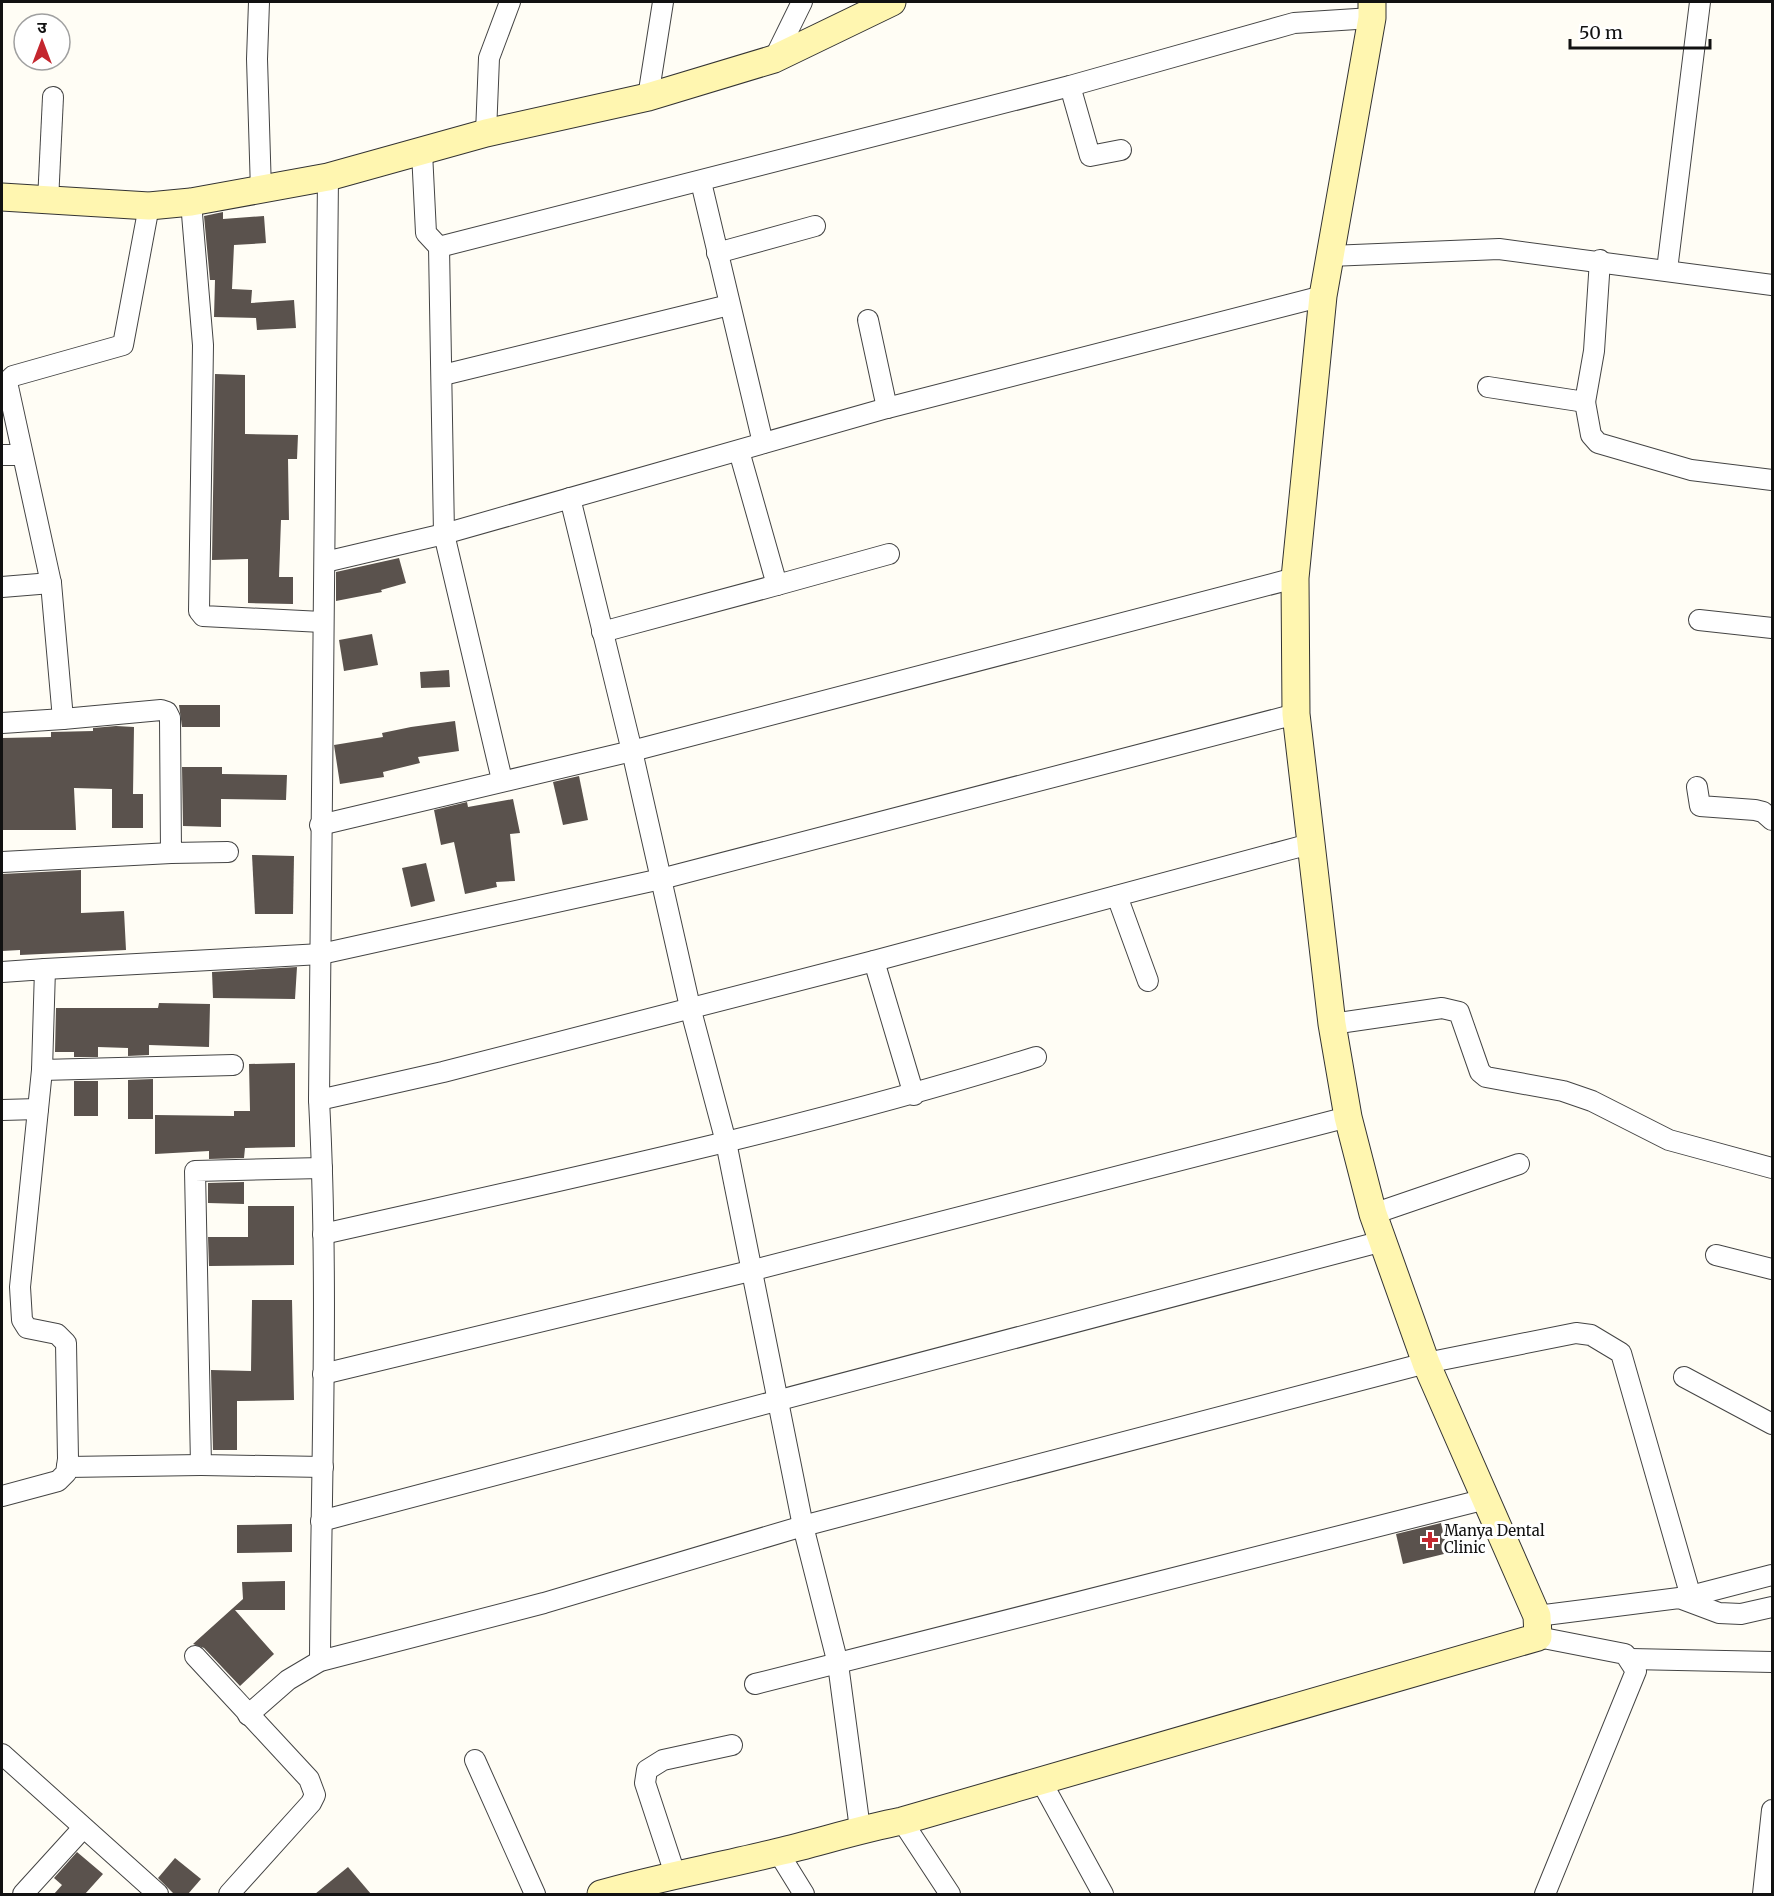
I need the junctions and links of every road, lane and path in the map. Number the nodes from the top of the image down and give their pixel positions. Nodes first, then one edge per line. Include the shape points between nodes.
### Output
1 (259, 2) edge
2 (510, 2) edge
3 (663, 2) edge
4 (802, 2) edge
5 (892, 2) edge
6 (1700, 2) edge
7 (1372, 10) edge
8 (774, 59) junction
9 (1070, 86) junction
10 (648, 96) junction
11 (53, 98) dead end
12 (486, 133) junction
13 (1121, 150) dead end
14 (422, 152) junction
15 (328, 177) junction
16 (701, 182) junction
17 (261, 191) junction
18 (2, 197) edge
19 (48, 201) junction
20 (191, 202) junction
21 (149, 206) junction
22 (815, 226) dead end
23 (439, 247) junction
24 (717, 253) junction
25 (1330, 256) junction
26 (1600, 260) junction
27 (1667, 270) junction
28 (1773, 285) edge
29 (1323, 296) junction
30 (729, 305) junction
31 (868, 320) dead end
32 (443, 375) junction
33 (1488, 387) dead end
34 (1585, 402) junction
35 (887, 408) junction
36 (763, 443) junction
37 (739, 451) junction
38 (2, 455) edge
39 (22, 455) junction
40 (1773, 480) edge
41 (570, 498) junction
42 (444, 534) junction
43 (889, 554) dead end
44 (325, 562) junction
45 (1295, 578) junction
46 (51, 583) junction
47 (777, 585) junction
48 (2, 587) edge
49 (1699, 620) dead end
50 (322, 622) junction
51 (1773, 628) edge
52 (602, 632) junction
53 (1296, 714) junction
54 (63, 719) junction
55 (2, 723) edge
56 (632, 751) junction
57 (502, 780) junction
58 (1697, 787) dead end
59 (1773, 820) edge
60 (320, 825) junction
61 (1310, 844) junction
62 (228, 852) dead end
63 (171, 853) junction
64 (2, 862) edge
65 (661, 879) junction
66 (1117, 896) junction
67 (321, 954) junction
68 (874, 961) junction
69 (45, 969) junction
70 (2, 972) edge
71 (1148, 981) dead end
72 (690, 1007) junction
73 (1332, 1024) junction
74 (1036, 1057) dead end
75 (233, 1065) dead end
76 (42, 1070) junction
77 (914, 1095) junction
78 (319, 1100) junction
79 (38, 1109) junction
80 (2, 1110) edge
81 (1348, 1117) junction
82 (726, 1142) junction
83 (1519, 1164) dead end
84 (322, 1168) junction
85 (1773, 1168) edge
86 (1373, 1214) junction
87 (323, 1234) junction
88 (1383, 1241) junction
89 (1716, 1255) dead end
90 (1773, 1269) edge
91 (750, 1271) junction
92 (1426, 1363) junction
93 (323, 1374) junction
94 (1684, 1377) dead end
95 (777, 1402) junction
96 (1773, 1424) edge
97 (201, 1465) junction
98 (67, 1467) junction
99 (323, 1467) junction
100 (2, 1496) edge
101 (1486, 1499) junction
102 (321, 1521) junction
103 (803, 1526) junction
104 (1773, 1575) edge
105 (1687, 1598) junction
106 (1773, 1607) edge
107 (1538, 1627) junction
108 (195, 1656) dead end
109 (1630, 1659) junction
110 (320, 1661) junction
111 (1773, 1662) edge
112 (838, 1664) junction
113 (755, 1684) dead end
114 (248, 1715) junction
115 (732, 1745) dead end
116 (2, 1754) edge
117 (475, 1760) dead end
118 (1041, 1781) junction
119 (1773, 1810) edge
120 (902, 1821) junction
121 (83, 1828) junction
122 (860, 1829) junction
123 (778, 1852) junction
124 (663, 1883) edge
125 (23, 1894) edge
126 (158, 1894) edge
127 (229, 1894) edge
128 (535, 1894) edge
129 (601, 1894) edge
130 (804, 1894) edge
131 (950, 1894) edge
132 (1103, 1894) edge
133 (1545, 1894) edge
134 (1763, 1894) edge

1 - 17 street
2 - 12 street via 489,58
3 - 10 street
4 - 8 street
5 - 8 street
6 - 27 street
7 - 9 street via 1294,23
7 - 25 street
8 - 10 street
9 - 13 street via 1090,156
9 - 16 street
10 - 12 street
11 - 19 street
12 - 14 street
14 - 15 street
14 - 23 street via 426,233
15 - 17 street
15 - 44 street
16 - 23 street
16 - 24 street
17 - 20 street
18 - 19 street
19 - 21 street
20 - 21 street
20 - 50 street via 203,345 199,611 203,616
21 - 39 street via 123,345 9,378
22 - 24 street
23 - 32 street
24 - 30 street
25 - 26 street via 1499,249
25 - 29 street
26 - 27 street
26 - 34 street via 1594,351
27 - 28 street
29 - 35 street
29 - 45 street
30 - 32 street
30 - 36 street
31 - 35 street
32 - 42 street
33 - 34 street
34 - 40 street via 1591,435 1598,443 1691,470
35 - 36 street
36 - 37 street
37 - 41 street
37 - 47 street
38 - 39 street
39 - 46 street
41 - 42 street
41 - 52 street
42 - 44 street
42 - 57 street
43 - 47 street
44 - 50 street
45 - 53 street
45 - 56 street
46 - 48 street
46 - 54 street
47 - 52 street
49 - 51 street
50 - 60 street
52 - 56 street
53 - 61 street
53 - 65 street
54 - 55 street
54 - 63 street via 167,712
56 - 57 street
56 - 65 street
57 - 60 street
58 - 59 street via 1700,806 1755,810
60 - 67 street
61 - 66 street
61 - 73 street
62 - 63 street
63 - 64 street
65 - 67 street
65 - 72 street
66 - 68 street
66 - 71 street
67 - 69 street
67 - 78 street
68 - 72 street
68 - 77 street
69 - 70 street
69 - 76 street
72 - 78 street
72 - 82 street
73 - 81 street
73 - 85 street via 1442,1008 1455,1010 1480,1072 1486,1077 1563,1091 1592,1101 1669,1140
74 - 77 street
75 - 76 street
76 - 79 street
77 - 82 street
78 - 84 street
79 - 80 street
79 - 98 street via 23,1247 22,1320 27,1328 57,1334 66,1343
81 - 86 street
81 - 91 street
82 - 87 street
82 - 91 street
83 - 86 street
84 - 87 street
84 - 97 street via 195,1171
86 - 88 street
87 - 93 street
88 - 92 street
88 - 95 street
89 - 90 street
91 - 93 street
91 - 95 street
92 - 101 street
92 - 103 street
92 - 105 street via 1576,1333 1591,1335 1621,1353
93 - 99 street
94 - 96 street
95 - 102 street
95 - 103 street
97 - 98 street
97 - 99 street
98 - 100 street via 58,1481
99 - 102 street
101 - 107 street
101 - 112 street
102 - 110 street
103 - 110 street via 544,1603
103 - 112 street
104 - 105 street
105 - 106 street via 1719,1613 1741,1614
105 - 107 street
107 - 109 street via 1625,1654
107 - 118 street
108 - 114 street
109 - 111 street
109 - 133 street via 1635,1679
110 - 114 street via 288,1680
112 - 113 street
112 - 122 street
114 - 127 street via 309,1779 315,1795
115 - 124 street via 663,1760 647,1770 645,1783
116 - 121 street
117 - 128 street
118 - 120 street
118 - 132 street
119 - 134 street
120 - 122 street
120 - 131 street
121 - 125 street
121 - 126 street
122 - 123 street
123 - 124 street
123 - 130 street
124 - 129 street

